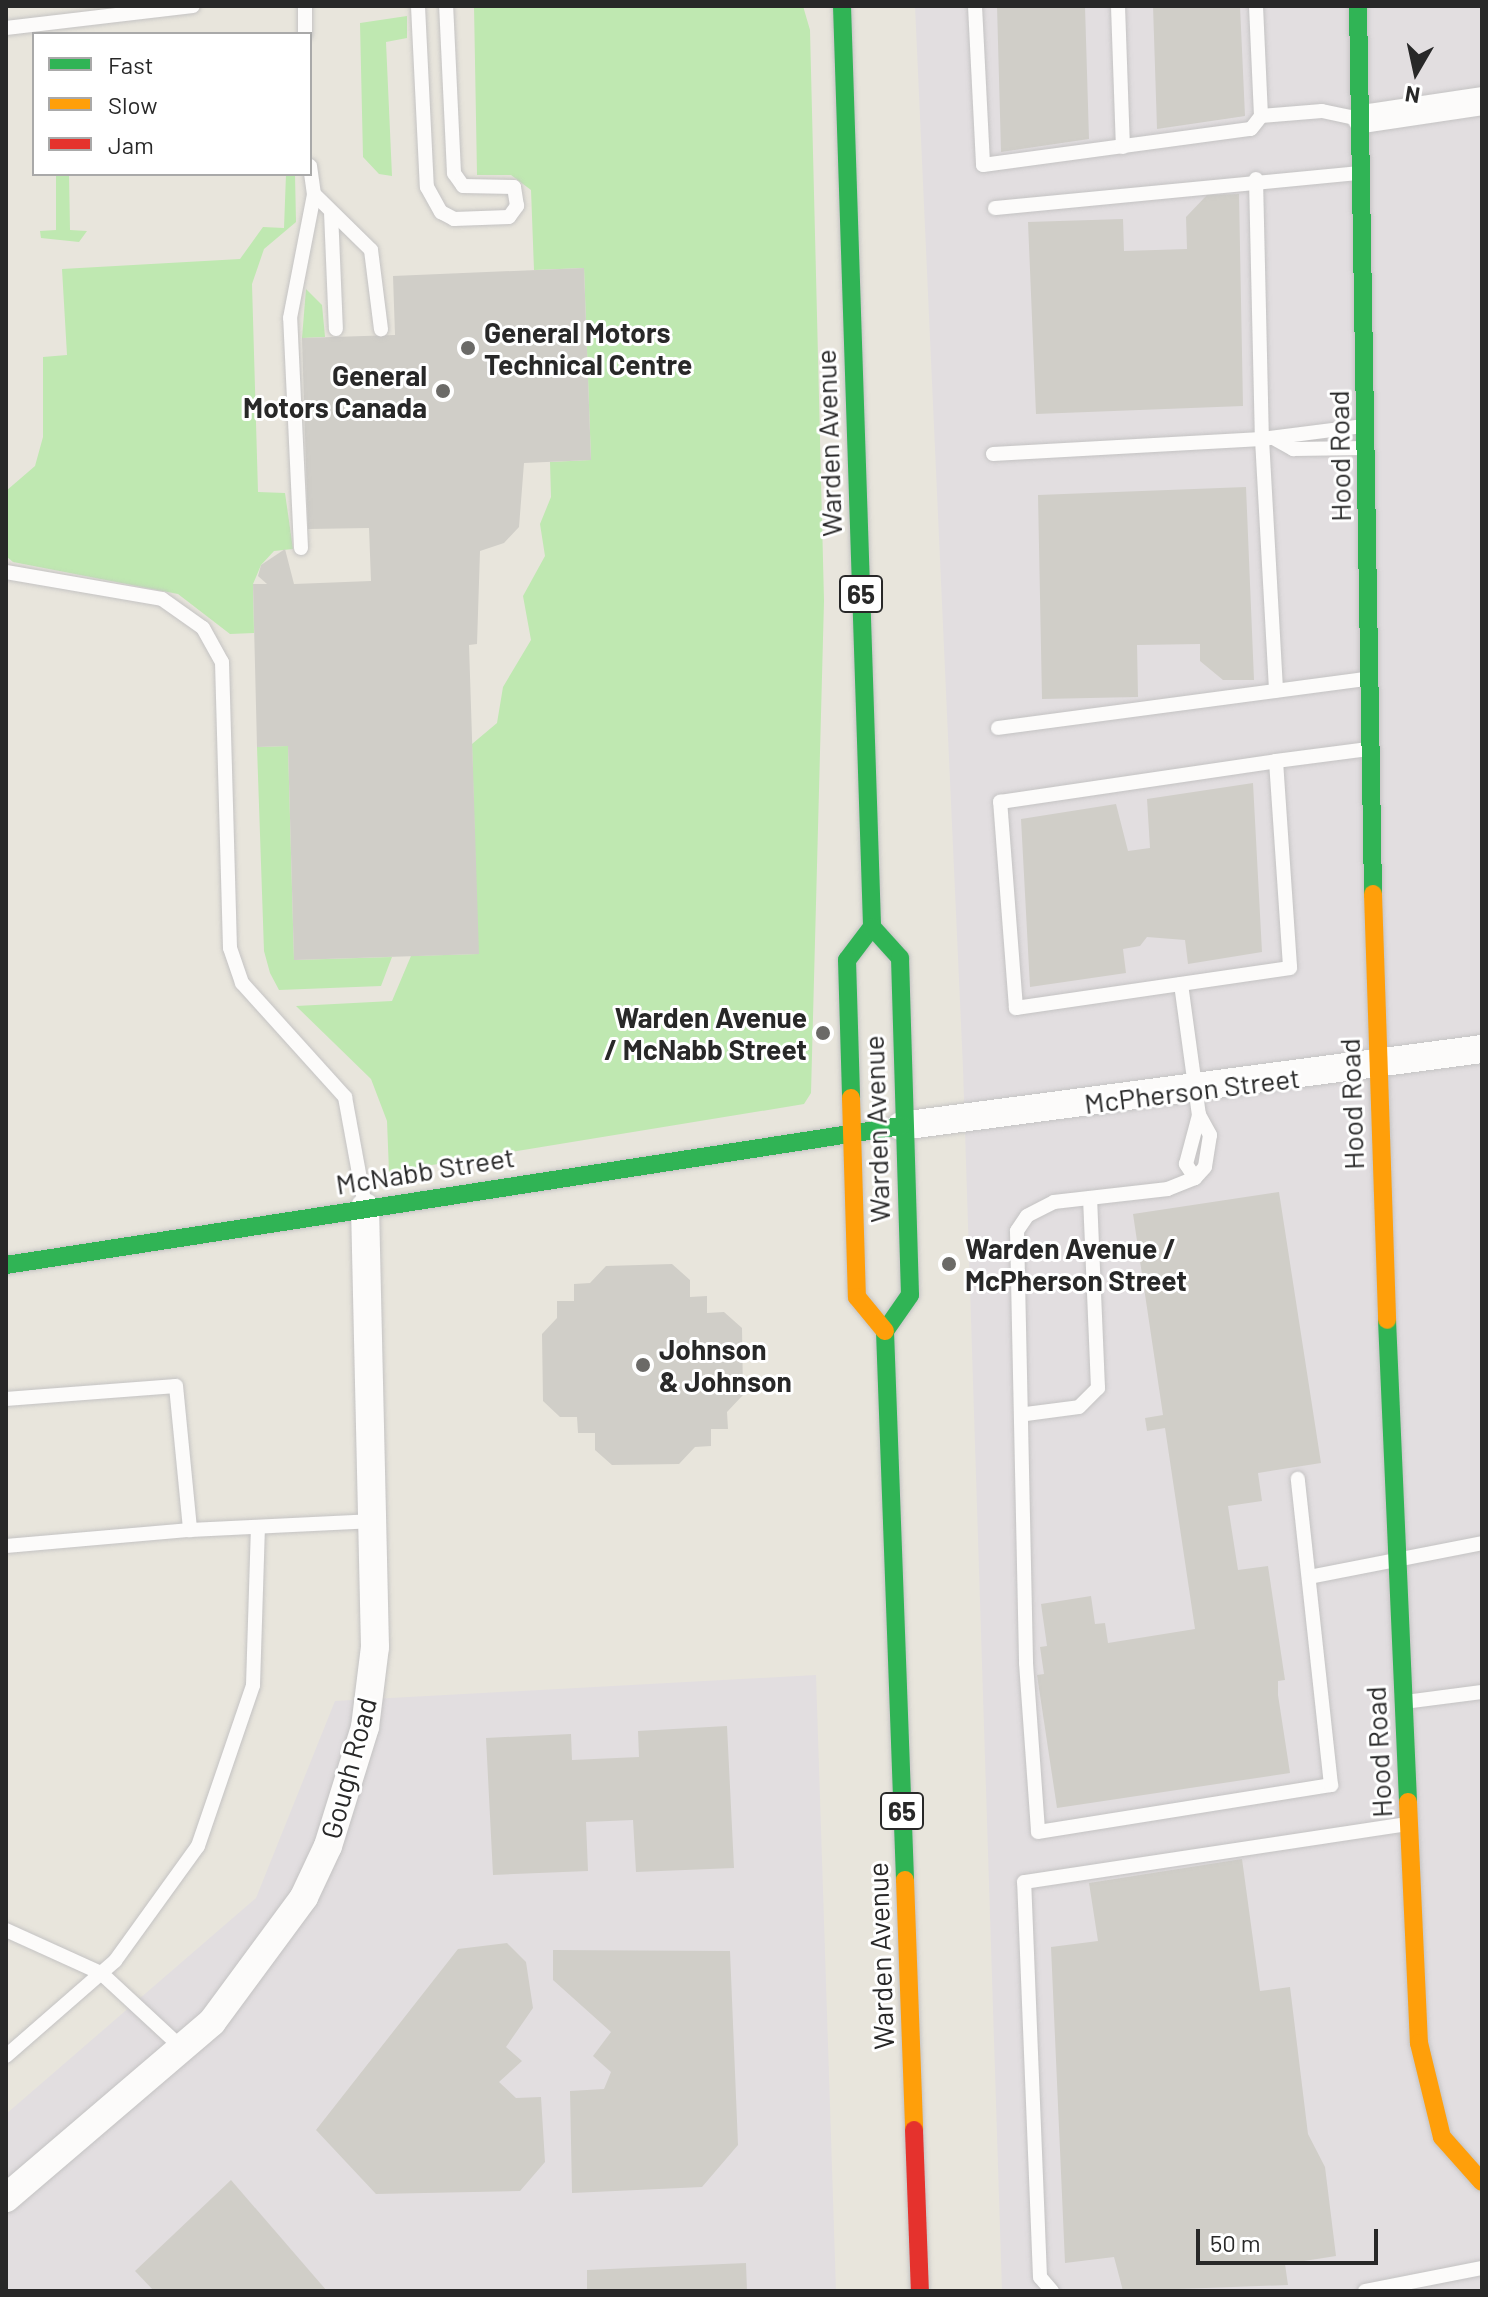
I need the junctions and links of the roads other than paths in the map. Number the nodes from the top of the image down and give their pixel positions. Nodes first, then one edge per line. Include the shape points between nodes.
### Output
1 (193, 6) edge
2 (305, 6) edge
3 (418, 6) edge
4 (446, 6) edge
5 (842, 6) edge
6 (975, 6) edge
7 (1118, 6) edge
8 (1256, 6) edge
9 (1358, 6) edge
10 (6, 28) edge
11 (305, 32) edge
12 (1482, 101) edge
13 (1261, 116) junction
14 (1362, 119) junction
15 (1123, 147) junction
16 (1363, 173) junction
17 (311, 176) edge
18 (1256, 179) junction
19 (314, 194) junction
20 (995, 208) dead end
21 (331, 212) junction
22 (336, 329) dead end
23 (381, 329) dead end
24 (1367, 426) junction
25 (1269, 439) junction
26 (1367, 447) junction
27 (993, 454) dead end
28 (301, 548) dead end
29 (6, 572) edge
30 (1370, 678) junction
31 (1276, 691) junction
32 (998, 728) dead end
33 (1372, 749) junction
34 (1276, 761) junction
35 (872, 927) junction
36 (1181, 984) junction
37 (1482, 1049) edge
38 (1376, 1067) junction
39 (1198, 1102) junction
40 (901, 1126) junction
41 (854, 1132) junction
42 (1090, 1198) junction
43 (365, 1207) junction
44 (6, 1265) edge
45 (885, 1331) junction
46 (6, 1399) edge
47 (1026, 1414) junction
48 (1298, 1479) dead end
49 (375, 1521) junction
50 (258, 1527) junction
51 (190, 1530) junction
52 (1482, 1543) edge
53 (6, 1546) edge
54 (1398, 1560) junction
55 (1309, 1577) junction
56 (1482, 1692) edge
57 (1404, 1702) junction
58 (1410, 1823) junction
59 (6, 1930) edge
60 (101, 1973) junction
61 (183, 2049) junction
62 (6, 2056) edge
63 (1482, 2182) edge
64 (6, 2198) edge
65 (1482, 2268) edge
66 (920, 2291) edge
67 (1052, 2291) edge
68 (1365, 2291) edge

1 - 10 lane
2 - 11 lane
3 - 4 lane via 427,187 441,212 454,219 509,217 517,206 514,187 463,186 454,173
5 - 35 street, Warden Avenue / 65
6 - 15 lane via 983,165
7 - 15 lane
8 - 13 lane
9 - 14 street, Hood Road
12 - 14 street
13 - 14 lane via 1322,111
13 - 15 lane via 1251,129
14 - 16 street, Hood Road
16 - 18 lane
16 - 24 street, Hood Road
17 - 19 lane
18 - 20 lane
18 - 25 lane
19 - 21 lane
19 - 28 lane via 290,318
21 - 22 lane
21 - 23 lane via 371,250
24 - 25 lane via 1293,431
24 - 26 street, Hood Road
25 - 26 lane via 1293,449
25 - 27 lane
25 - 31 lane
26 - 30 street, Hood Road
29 - 43 lane via 162,599 203,628 222,662 230,948 242,983 345,1097
30 - 31 lane
30 - 33 street, Hood Road
31 - 32 lane
33 - 34 lane
33 - 38 street, Hood Road
34 - 36 lane via 1290,968
34 - 36 lane via 1000,802 1016,1008
35 - 40 street, Warden Avenue via 900,958
35 - 41 street, Warden Avenue via 847,960
36 - 39 lane
37 - 38 street, McPherson Street
38 - 39 street, McPherson Street
38 - 54 street, Hood Road
39 - 40 street, McPherson Street
39 - 42 lane via 1186,1164 1195,1178 1168,1189
40 - 41 street, McNabb Street
40 - 45 street, Warden Avenue via 910,1295
41 - 43 street, McNabb Street
41 - 45 street, Warden Avenue via 857,1297
42 - 47 lane via 1054,1202 1027,1216 1017,1231
42 - 47 lane via 1098,1388 1079,1407
43 - 44 street, McNabb Street
43 - 49 street, Gough Road
45 - 66 street, Warden Avenue / 65
46 - 51 lane via 176,1386
47 - 55 lane via 1026,1663 1038,1832 1331,1785
48 - 55 lane
49 - 50 lane
49 - 61 street, Gough Road via 375,1647 365,1727 328,1846 304,1897 245,1983
50 - 51 lane
50 - 60 lane via 253,1685 198,1846
51 - 53 lane
52 - 54 lane
54 - 55 lane
54 - 57 street, Hood Road
56 - 57 lane
57 - 58 street, Hood Road
58 - 63 street, Hood Road via 1419,2043 1442,2137
58 - 67 lane via 1024,1882 1040,2277
59 - 60 lane
60 - 61 lane
60 - 62 lane
61 - 64 street, Gough Road
65 - 68 lane

